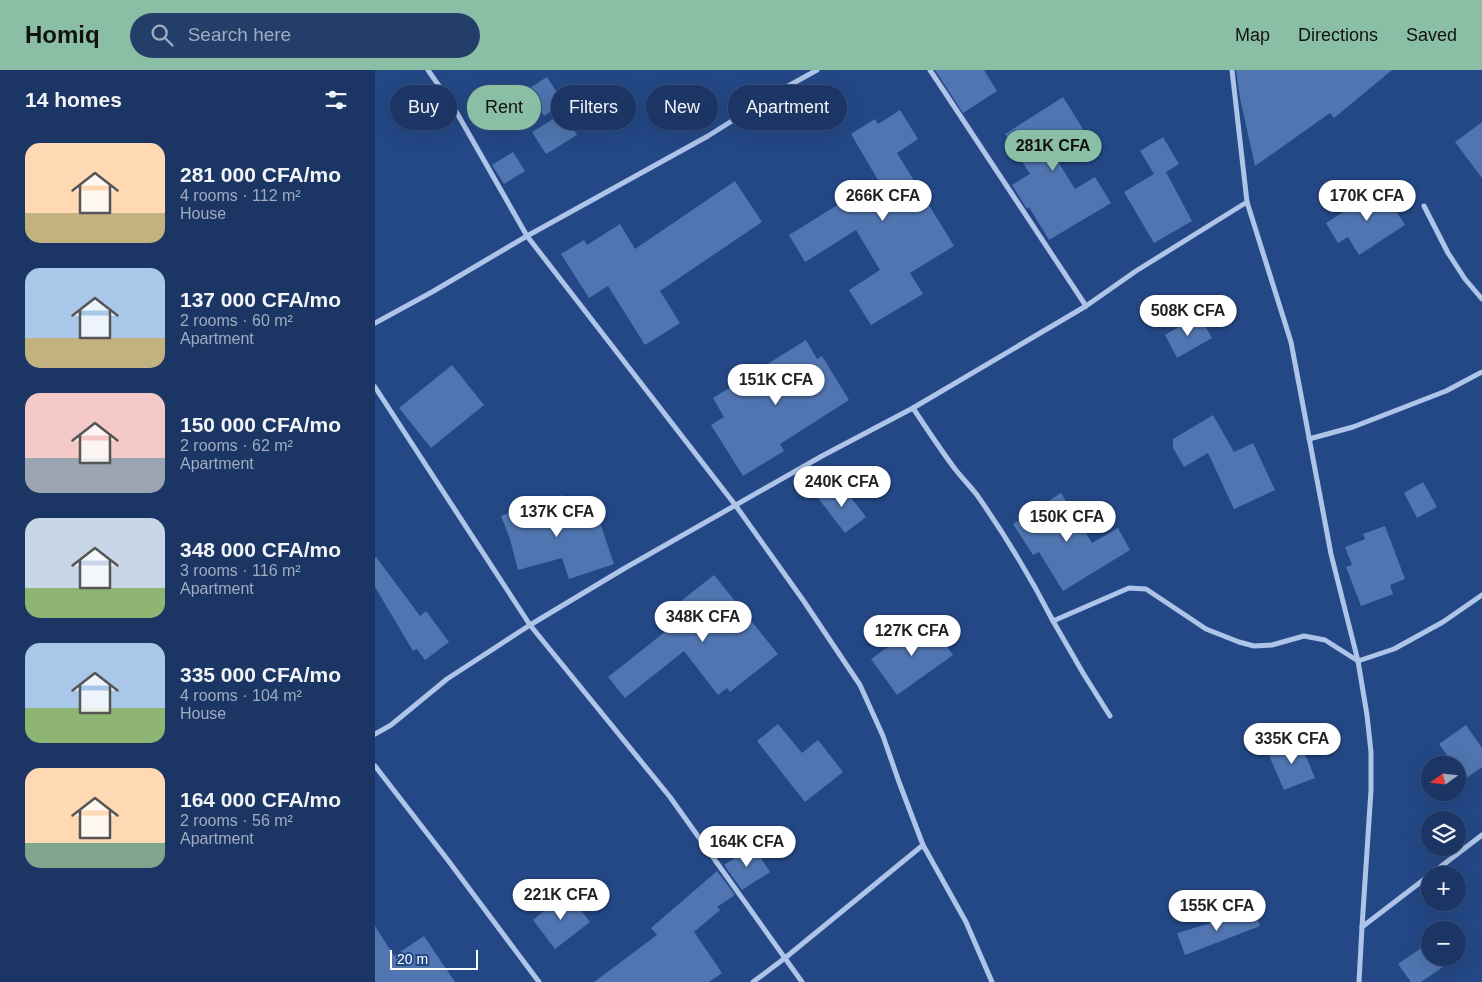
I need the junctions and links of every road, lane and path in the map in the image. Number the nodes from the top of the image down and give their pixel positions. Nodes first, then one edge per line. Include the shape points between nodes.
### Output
1 (428, 70) edge
2 (817, 70) edge
3 (930, 70) edge
4 (1232, 70) edge
5 (1247, 202) junction
6 (1424, 206) dead end
7 (527, 236) junction
8 (1482, 299) edge
9 (1086, 306) junction
10 (375, 323) edge
11 (1482, 372) edge
12 (375, 388) edge
13 (913, 408) junction
14 (1309, 439) junction
15 (736, 506) junction
16 (1482, 595) edge
17 (1053, 621) junction
18 (530, 625) junction
19 (1358, 661) junction
20 (1110, 716) dead end
21 (375, 734) edge
22 (375, 766) edge
23 (1482, 835) edge
24 (923, 845) junction
25 (1361, 927) junction
26 (785, 958) junction
27 (539, 982) edge
28 (753, 982) edge
29 (802, 982) edge
30 (992, 982) edge
31 (1359, 982) edge

1 - 7 street via 453,106
2 - 7 street via 708,136
3 - 9 street
4 - 5 street
5 - 9 street
5 - 14 street via 1291,342
6 - 8 street via 1448,253
7 - 10 street
7 - 15 street
9 - 13 street
11 - 14 street via 1446,391 1353,427
12 - 18 street
13 - 15 street
13 - 17 street via 993,519
14 - 19 street via 1331,554
15 - 18 street
15 - 24 street via 860,685 883,736
16 - 19 street via 1443,622 1394,649
17 - 19 street via 1129,588 1146,589 1206,629 1239,642 1254,646 1272,645 1303,636 1325,640
17 - 20 street
18 - 21 street via 447,679 391,725
18 - 26 street via 670,797
19 - 25 street via 1371,752
22 - 27 street
23 - 25 street
24 - 26 street
24 - 30 street via 966,922
25 - 31 street
26 - 28 street
26 - 29 street

